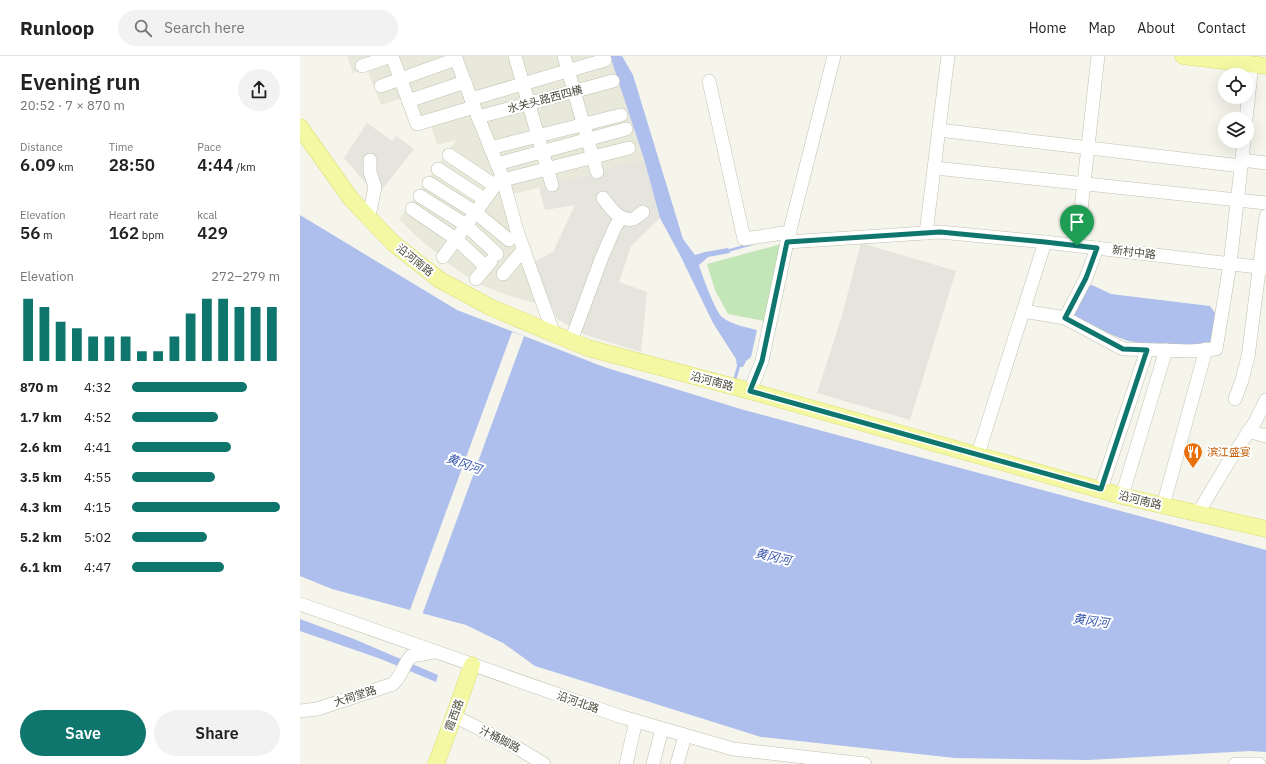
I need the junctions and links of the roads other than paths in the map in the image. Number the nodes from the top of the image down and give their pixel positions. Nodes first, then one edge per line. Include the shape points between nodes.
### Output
1 (392, 56) edge
2 (515, 56) edge
3 (564, 56) edge
4 (834, 56) edge
5 (948, 56) edge
6 (1098, 56) edge
7 (1183, 56) edge
8 (456, 57) edge
9 (605, 60) dead end
10 (1259, 65) edge
11 (362, 66) dead end
12 (568, 71) junction
13 (400, 78) junction
14 (613, 81) dead end
15 (709, 81) dead end
16 (465, 82) junction
17 (523, 84) junction
18 (381, 86) dead end
19 (574, 92) junction
20 (408, 101) junction
21 (529, 104) junction
22 (474, 108) junction
23 (1248, 112) edge
24 (621, 115) dead end
25 (583, 124) junction
26 (300, 127) edge
27 (626, 129) dead end
28 (939, 130) junction
29 (538, 136) junction
30 (587, 139) junction
31 (490, 148) junction
32 (628, 148) dead end
33 (1088, 148) junction
34 (1243, 148) edge
35 (542, 151) junction
36 (448, 155) dead end
37 (592, 157) junction
38 (370, 160) dead end
39 (1241, 163) junction
40 (1266, 163) edge
41 (934, 168) junction
42 (438, 169) dead end
43 (548, 169) junction
44 (597, 172) dead end
45 (499, 176) junction
46 (429, 183) dead end
47 (1084, 184) junction
48 (552, 185) dead end
49 (420, 196) dead end
50 (603, 198) dead end
51 (484, 200) junction
52 (1237, 201) junction
53 (1266, 203) edge
54 (412, 209) dead end
55 (475, 212) junction
56 (643, 212) dead end
57 (369, 216) junction
58 (1266, 216) edge
59 (621, 218) junction
60 (466, 225) junction
61 (926, 234) junction
62 (513, 235) junction
63 (789, 237) junction
64 (456, 239) junction
65 (1045, 242) junction
66 (1077, 246) junction
67 (1097, 248) junction
68 (524, 249) junction
69 (497, 254) junction
70 (443, 257) dead end
71 (1230, 264) junction
72 (486, 267) junction
73 (1263, 267) edge
74 (503, 274) dead end
75 (476, 279) dead end
76 (1023, 311) junction
77 (1065, 318) junction
78 (553, 332) junction
79 (571, 341) junction
80 (1147, 350) junction
81 (1166, 350) junction
82 (1206, 350) junction
83 (750, 391) junction
84 (1235, 400) dead end
85 (1266, 400) edge
86 (1248, 431) junction
87 (1266, 436) edge
88 (978, 454) junction
89 (1101, 489) junction
90 (1122, 496) junction
91 (1163, 506) junction
92 (1198, 513) junction
93 (1266, 529) edge
94 (300, 604) edge
95 (435, 652) junction
96 (472, 665) junction
97 (300, 711) edge
98 (454, 716) junction
99 (636, 721) junction
100 (662, 729) junction
101 (685, 736) junction
102 (759, 758) edge
103 (436, 764) edge
104 (544, 764) edge
105 (626, 764) edge
106 (653, 764) edge
107 (677, 764) edge
108 (865, 764) edge
109 (1235, 764) edge
110 (1259, 764) edge

1 - 11 street
1 - 13 street
2 - 17 street
3 - 12 street
4 - 63 street
5 - 28 street
6 - 33 street
7 - 10 main road
8 - 13 street
8 - 16 street
9 - 12 street
10 - 23 street
12 - 17 street
12 - 19 street
13 - 18 street
13 - 20 street
14 - 19 street, 水关头路西四横
15 - 63 street, 新村中路 via 744,239
16 - 20 street
16 - 22 street
17 - 21 street
17 - 22 street
19 - 21 street, 水关头路西四横
19 - 25 street
20 - 22 street via 417,124
21 - 22 street, 水关头路西四横
21 - 29 street
22 - 31 street
24 - 25 street
25 - 29 street
25 - 30 street
26 - 57 main road, 沿河南路 via 352,199
27 - 30 street
28 - 33 street
28 - 41 street
29 - 31 street
29 - 35 street
30 - 35 street
30 - 37 street
31 - 45 street
32 - 37 street
33 - 39 street
33 - 47 street
34 - 39 street
35 - 43 street
35 - 45 street
36 - 45 street
37 - 43 street
37 - 44 street
38 - 57 street via 374,187
39 - 40 street
39 - 52 street
41 - 47 street
41 - 61 street
42 - 51 street
43 - 45 street
43 - 48 street
45 - 51 street
45 - 62 street
46 - 55 street
47 - 52 street
47 - 66 street
49 - 60 street
50 - 59 street
51 - 55 street
52 - 53 street
52 - 71 street
54 - 64 street
55 - 60 street
55 - 62 street
56 - 59 street via 633,219
57 - 78 main road, 沿河南路 via 393,243 440,280 492,308
58 - 73 street
59 - 79 street via 602,257
60 - 64 street
60 - 69 street
61 - 63 street, 新村中路
61 - 65 street, 新村中路 via 940,232
62 - 68 street
62 - 69 street
63 - 83 street via 762,361
64 - 70 street
64 - 72 street
65 - 66 street, 新村中路
65 - 76 street
66 - 67 street, 新村中路
67 - 71 street, 新村中路
67 - 77 street via 1086,278
68 - 74 street
68 - 78 street
69 - 72 street
71 - 73 street, 新村中路
71 - 82 street via 1216,348
72 - 75 street
73 - 84 street via 1248,357
76 - 77 street
76 - 88 street
77 - 80 street via 1123,349
78 - 79 main road, 沿河南路
79 - 83 main road, 沿河南路 via 588,348
80 - 81 street
80 - 89 street
81 - 82 street
81 - 90 street
82 - 91 street
83 - 88 main road, 沿河南路
85 - 86 street
86 - 87 street
86 - 92 street
88 - 89 main road, 沿河南路
89 - 90 main road, 沿河南路
90 - 91 main road, 沿河南路
91 - 92 main road, 沿河南路
92 - 93 main road, 沿河南路
94 - 95 street, 沿河北路
95 - 96 street, 沿河北路
95 - 97 street, 大祠堂路 via 411,656 400,677 393,684 317,709
96 - 98 main road, 霞西路
96 - 99 street, 沿河北路
98 - 103 main road, 霞西路
98 - 104 street, 汁桶脚路
99 - 100 street, 沿河北路
99 - 105 street
100 - 101 street, 沿河北路
100 - 106 street
101 - 102 street, 沿河北路
101 - 107 street
102 - 108 street, 沿河北路
109 - 110 street

